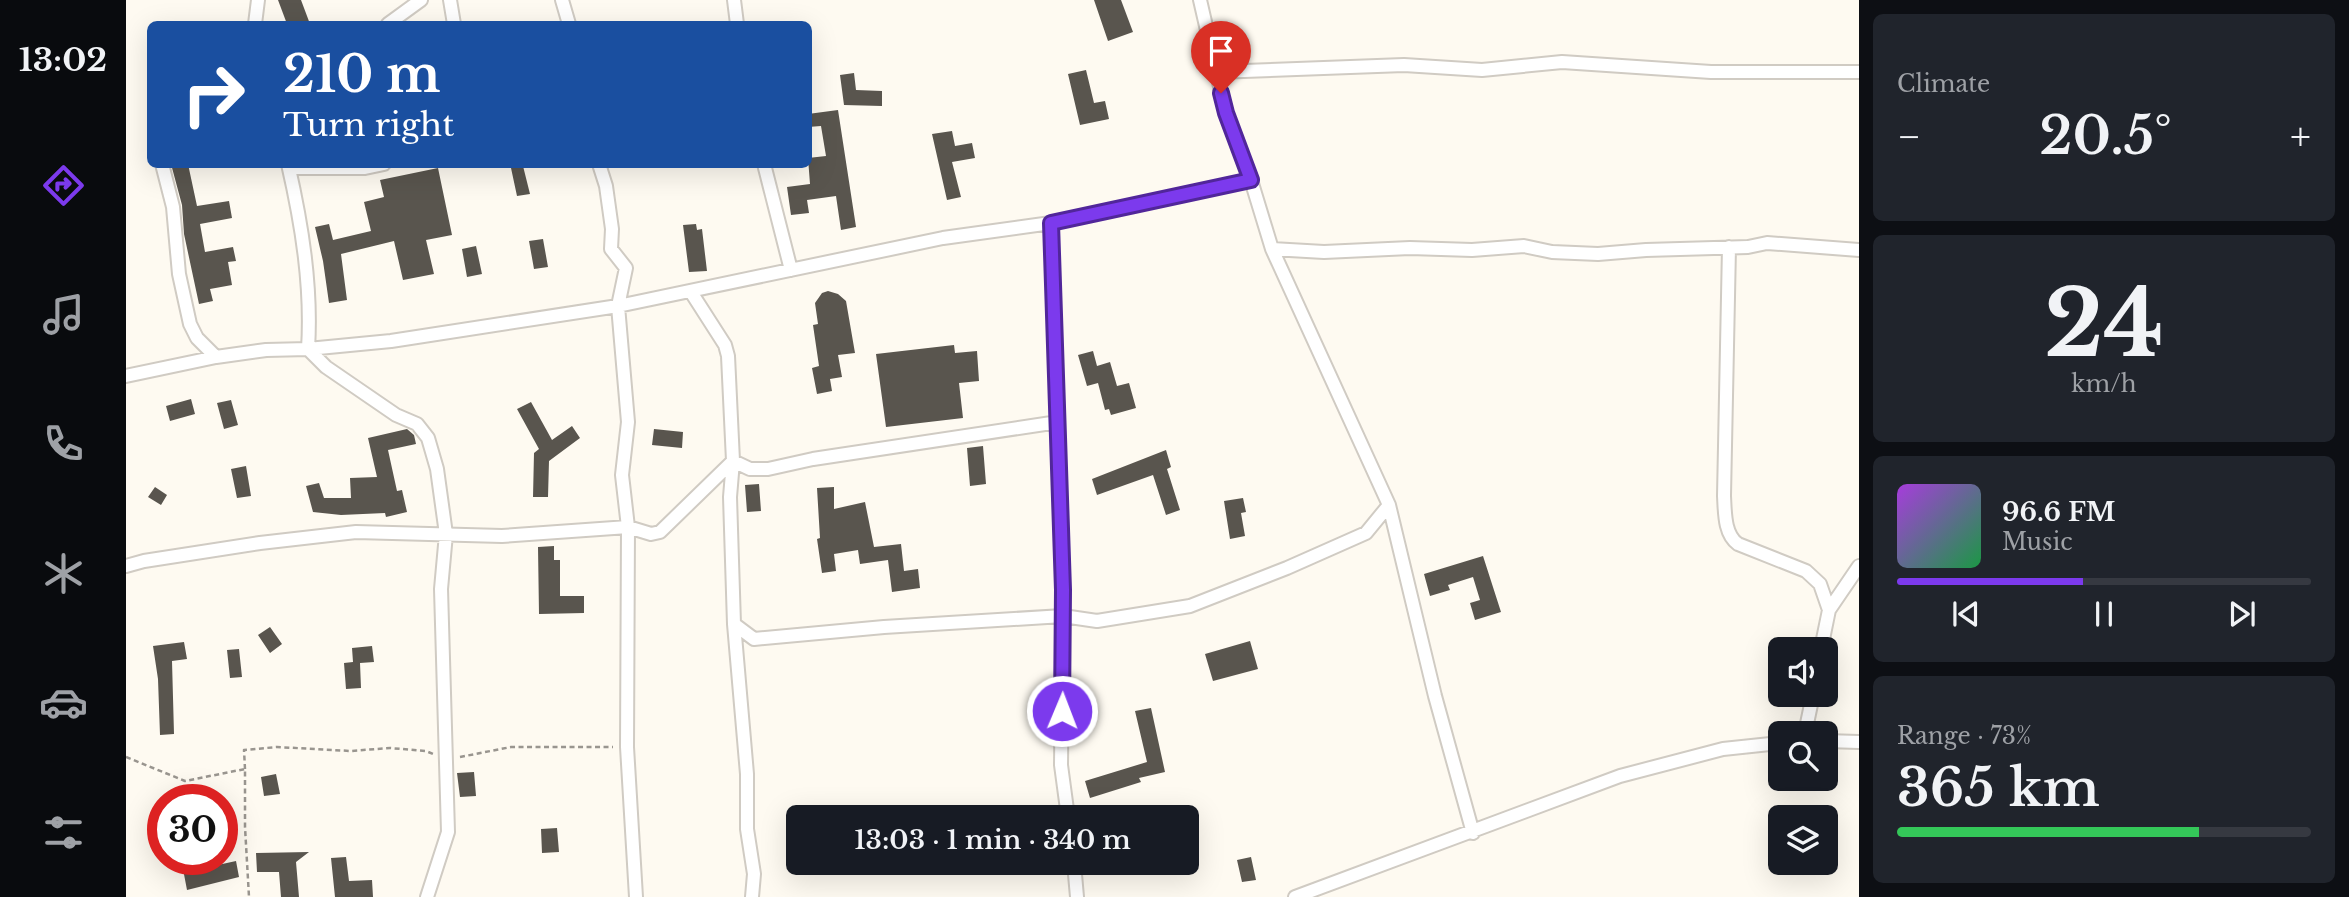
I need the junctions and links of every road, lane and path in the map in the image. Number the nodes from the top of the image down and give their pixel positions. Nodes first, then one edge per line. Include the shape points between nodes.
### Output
1 (258, 0) edge
2 (421, 0) edge
3 (450, 0) edge
4 (562, 0) edge
5 (734, 0) edge
6 (1200, 0) edge
7 (255, 21) edge
8 (392, 21) edge
9 (454, 21) edge
10 (568, 21) edge
11 (737, 21) edge
12 (1216, 72) junction
13 (1859, 72) edge
14 (163, 168) edge
15 (289, 168) edge
16 (600, 168) edge
17 (765, 168) edge
18 (1251, 180) junction
19 (1051, 223) junction
20 (1729, 247) junction
21 (1272, 249) junction
22 (1859, 250) edge
23 (791, 270) junction
24 (691, 292) junction
25 (618, 306) junction
26 (308, 349) junction
27 (216, 357) junction
28 (126, 376) edge
29 (1058, 422) junction
30 (733, 461) junction
31 (1389, 505) junction
32 (628, 527) junction
33 (446, 534) junction
34 (126, 566) edge
35 (1859, 566) edge
36 (1829, 610) junction
37 (1063, 615) junction
38 (734, 624) junction
39 (1823, 637) edge
40 (1838, 741) edge
41 (1859, 742) edge
42 (1768, 744) edge
43 (627, 747) junction
44 (126, 757) edge
45 (445, 759) junction
46 (245, 769) junction
47 (1066, 805) edge
48 (1473, 833) junction
49 (1075, 875) edge
50 (249, 897) edge
51 (428, 897) edge
52 (636, 897) edge
53 (752, 897) edge
54 (1077, 897) edge
55 (1295, 897) edge

1 - 7 street
2 - 8 street
3 - 9 street
4 - 10 street
5 - 11 street
6 - 12 street
12 - 13 street via 1404,65 1482,70 1562,62 1711,72
12 - 18 street
14 - 27 street via 190,324
15 - 26 street via 307,276
16 - 25 street via 612,229 611,249 626,268
17 - 23 street
18 - 19 street
18 - 21 street
19 - 23 street
19 - 29 street
20 - 21 street via 1598,254 1524,246
20 - 22 street via 1767,243
20 - 36 street via 1727,526 1738,544 1806,570 1820,584
21 - 31 street
23 - 24 street
24 - 25 street
24 - 30 street via 726,345
25 - 26 street
25 - 32 street via 628,422 622,475
26 - 27 street
26 - 33 street via 336,374 417,424 428,438
27 - 28 street
29 - 30 street via 768,469 750,469
29 - 37 street
30 - 32 street via 660,532
30 - 38 street
31 - 37 street via 1366,533 1190,606 1097,621
31 - 48 street
32 - 33 street via 502,536
32 - 43 street
33 - 34 street via 356,532
33 - 45 street via 441,589
35 - 36 street
36 - 39 street
37 - 38 street via 754,639
37 - 47 street via 1061,765
38 - 53 street via 754,874
40 - 41 street
42 - 48 street via 1723,749 1620,776
43 - 45 path via 511,747
43 - 52 street
44 - 46 path via 185,781
45 - 46 path via 426,751 390,748 277,747 244,750
45 - 51 street via 448,832
46 - 50 path
48 - 55 street
49 - 54 street

